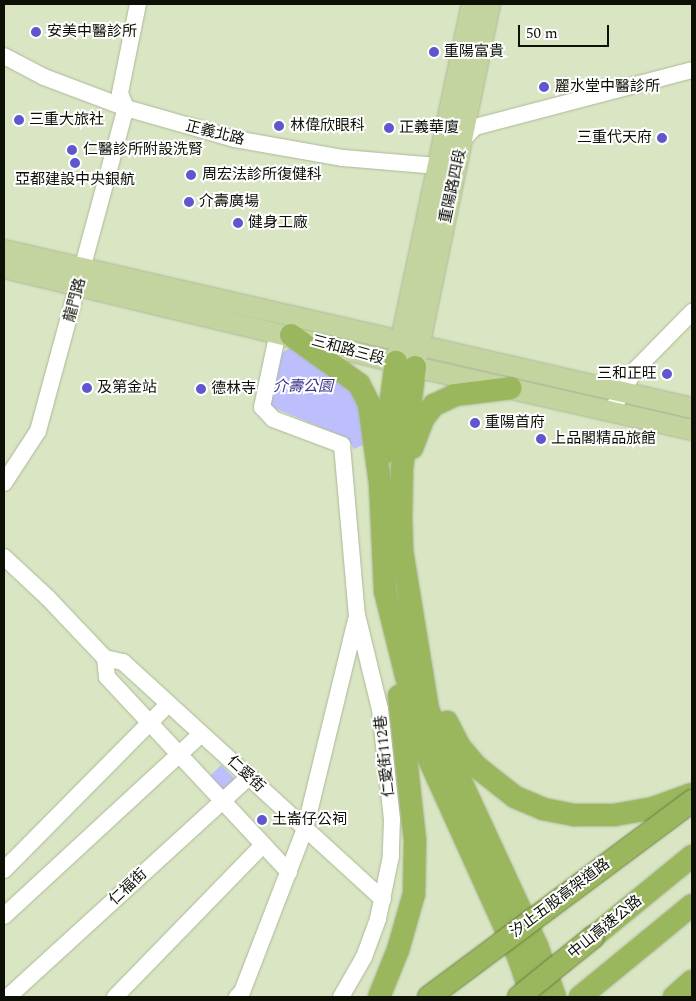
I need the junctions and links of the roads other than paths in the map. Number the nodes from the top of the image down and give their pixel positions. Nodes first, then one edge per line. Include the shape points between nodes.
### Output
1 (138, 4) edge
2 (472, 4) edge
3 (490, 4) edge
4 (4, 56) edge
5 (692, 70) edge
6 (126, 108) junction
7 (463, 138) junction
8 (438, 166) junction
9 (4, 250) edge
10 (4, 268) edge
11 (81, 277) junction
12 (692, 312) edge
13 (284, 334) junction
14 (408, 354) junction
15 (511, 388) junction
16 (621, 393) junction
17 (692, 408) edge
18 (610, 412) junction
19 (692, 430) edge
20 (4, 483) edge
21 (380, 483) junction
22 (401, 518) junction
23 (4, 557) edge
24 (385, 591) junction
25 (356, 615) junction
26 (105, 658) junction
27 (422, 671) junction
28 (168, 704) junction
29 (152, 724) junction
30 (201, 734) junction
31 (179, 754) junction
32 (249, 777) junction
33 (692, 794) edge
34 (220, 802) junction
35 (692, 802) edge
36 (305, 829) junction
37 (262, 846) junction
38 (692, 856) edge
39 (4, 870) edge
40 (289, 872) junction
41 (383, 899) junction
42 (692, 905) edge
43 (4, 916) edge
44 (692, 981) edge
45 (588, 991) edge
46 (240, 995) edge
47 (8, 997) edge
48 (116, 997) edge
49 (340, 997) edge
50 (378, 997) edge
51 (429, 997) edge
52 (518, 997) edge
53 (532, 997) edge
54 (555, 997) edge
55 (674, 997) edge

1 - 6 street via 120,93
2 - 8 main road, 重陽路四段
3 - 7 main road, 重陽路四段
4 - 6 street, 正義北路 via 44,76
5 - 7 street via 475,127
6 - 8 street, 正義北路 via 235,139 292,150
6 - 11 street, 龍門路
7 - 8 street
7 - 14 main road, 重陽路四段
8 - 14 main road, 重陽路四段
9 - 11 main road, 三和路三段
10 - 11 main road, 三和路三段
11 - 13 main road, 三和路三段
11 - 14 main road, 三和路三段
11 - 20 street, 龍門路 via 38,432
12 - 16 street via 634,371
13 - 14 main road, 三和路三段
13 - 21 highway via 358,384 369,404
13 - 25 street via 262,408 273,419 342,445
14 - 15 main road, 三和路三段
14 - 16 main road, 三和路三段
14 - 21 highway
14 - 22 highway
15 - 18 main road, 三和路三段
15 - 22 highway via 455,395 434,404 412,443
16 - 17 main road, 三和路三段
16 - 18 street
18 - 19 main road, 三和路三段
21 - 24 highway
22 - 27 highway via 402,551
23 - 26 street, 仁愛街
24 - 50 highway via 415,840 414,894 398,950
24 - 53 highway via 424,748 510,939
25 - 36 street
25 - 41 street, 仁愛街112巷 via 380,709 392,819 391,856
26 - 28 street, 仁愛街 via 124,662
26 - 29 street via 106,677
27 - 33 highway via 460,747 477,767 515,797 542,809 614,815 653,808
27 - 54 highway via 428,710 537,946
28 - 29 street
28 - 30 street, 仁愛街
29 - 31 street
29 - 39 street
30 - 31 street
30 - 32 street, 仁愛街
31 - 34 street
31 - 43 street
32 - 34 street, 仁福街
32 - 36 street, 仁愛街
34 - 37 street
34 - 47 street, 仁福街
35 - 51 highway, 汐止五股高架道路, bridge
36 - 40 street
36 - 41 street, 仁愛街
37 - 40 street
37 - 48 street
38 - 52 highway, 中山高速公路, bridge
40 - 46 street
41 - 49 street, 仁愛街112巷 via 364,957
42 - 45 highway
44 - 55 highway

